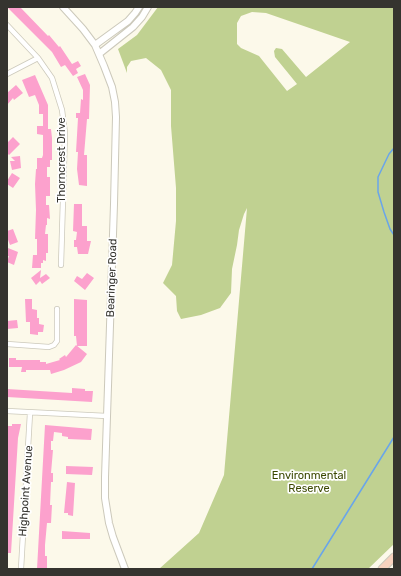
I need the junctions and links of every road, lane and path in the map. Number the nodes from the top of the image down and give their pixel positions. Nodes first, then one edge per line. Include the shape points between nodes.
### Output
1 (63, 7) edge
2 (139, 7) edge
3 (148, 7) edge
4 (7, 25) edge
5 (95, 46) junction
6 (99, 54) junction
7 (38, 58) junction
8 (7, 74) edge
9 (61, 265) dead end
10 (57, 309) dead end
11 (7, 344) edge
12 (7, 411) edge
13 (30, 412) junction
14 (107, 416) junction
15 (394, 557) edge
16 (21, 569) edge
17 (126, 569) edge
18 (382, 569) edge

1 - 5 street, Bearinger Road
2 - 5 street via 128,21
3 - 6 street via 133,27
4 - 7 street, Thorncrest Drive
5 - 6 street, Bearinger Road
6 - 14 street, Bearinger Road via 112,87 116,116
7 - 8 street
7 - 9 street, Thorncrest Drive via 52,78 62,110 64,133
10 - 11 street via 57,341 54,345 49,347
12 - 13 street
13 - 14 street
13 - 16 street, Highpoint Avenue
14 - 17 street, Bearinger Road via 107,511 113,537
15 - 18 main road

